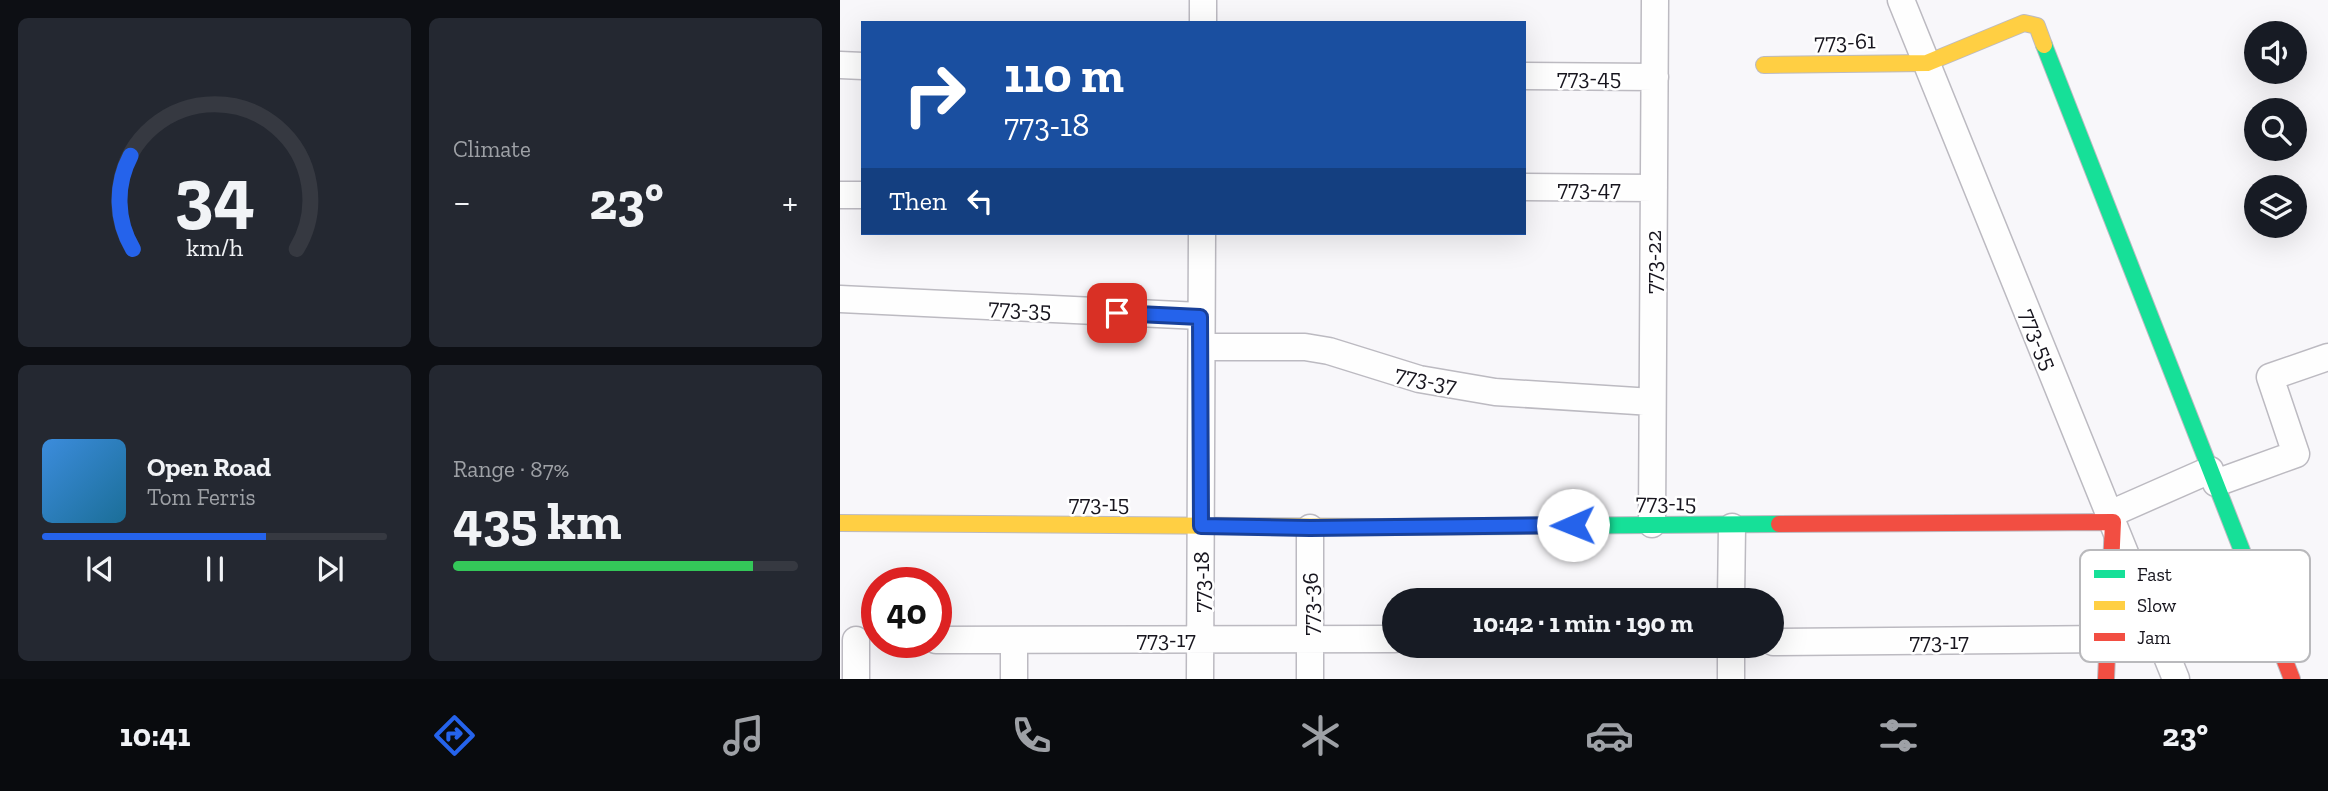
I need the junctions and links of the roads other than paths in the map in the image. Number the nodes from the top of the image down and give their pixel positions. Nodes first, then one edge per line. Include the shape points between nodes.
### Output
1 (1203, 0) edge
2 (1655, 0) edge
3 (1901, 0) edge
4 (1203, 21) edge
5 (1927, 63) junction
6 (840, 65) edge
7 (1764, 65) dead end
8 (861, 66) edge
9 (1526, 76) edge
10 (1655, 77) junction
11 (1526, 187) edge
12 (1654, 188) junction
13 (840, 195) edge
14 (861, 195) edge
15 (1202, 235) edge
16 (840, 299) edge
17 (1200, 317) junction
18 (1202, 347) junction
19 (2328, 357) edge
20 (1652, 402) junction
21 (2213, 476) junction
22 (2112, 518) junction
23 (840, 523) edge
24 (1652, 524) junction
25 (1201, 526) junction
26 (1732, 527) junction
27 (1310, 528) junction
28 (2110, 550) edge
29 (2125, 550) edge
30 (2242, 550) edge
31 (1731, 588) edge
32 (1310, 638) junction
33 (1200, 639) junction
34 (1382, 639) edge
35 (2080, 639) edge
36 (858, 640) edge
37 (952, 640) edge
38 (1014, 640) junction
39 (1784, 642) edge
40 (1731, 658) edge
41 (2169, 662) edge
42 (2285, 662) edge
43 (856, 679) edge
44 (1014, 679) edge
45 (1200, 679) edge
46 (1310, 679) edge
47 (1731, 679) edge
48 (2176, 679) edge
49 (2292, 679) edge

1 - 4 street
2 - 10 street, 773-22
3 - 5 street, 773-55
5 - 7 street, 773-61
5 - 21 street via 2024,23 2037,26
5 - 22 street, 773-55
6 - 8 street
9 - 10 street, 773-45
10 - 12 street, 773-22
11 - 12 street, 773-47
12 - 20 street, 773-22
13 - 14 street
15 - 17 street, 773-18
16 - 17 street, 773-35
17 - 18 street, 773-18
18 - 20 street, 773-37 via 1305,347 1419,379 1494,392
18 - 25 street, 773-18
19 - 21 street via 2270,377 2296,454
20 - 24 street, 773-22
21 - 22 street
21 - 30 street
22 - 26 street, 773-15
22 - 28 street
22 - 29 street, 773-55
23 - 25 street, 773-15
24 - 26 street, 773-15
24 - 27 street, 773-15
25 - 27 street, 773-15
25 - 33 street, 773-18
26 - 31 street
27 - 32 street, 773-36
32 - 33 street, 773-17
32 - 34 street, 773-17
32 - 46 street, 773-36
33 - 38 street, 773-17
33 - 45 street, 773-18
35 - 39 street, 773-17
36 - 43 street
37 - 38 street, 773-17
38 - 44 street
40 - 47 street
41 - 48 street, 773-55
42 - 49 street

